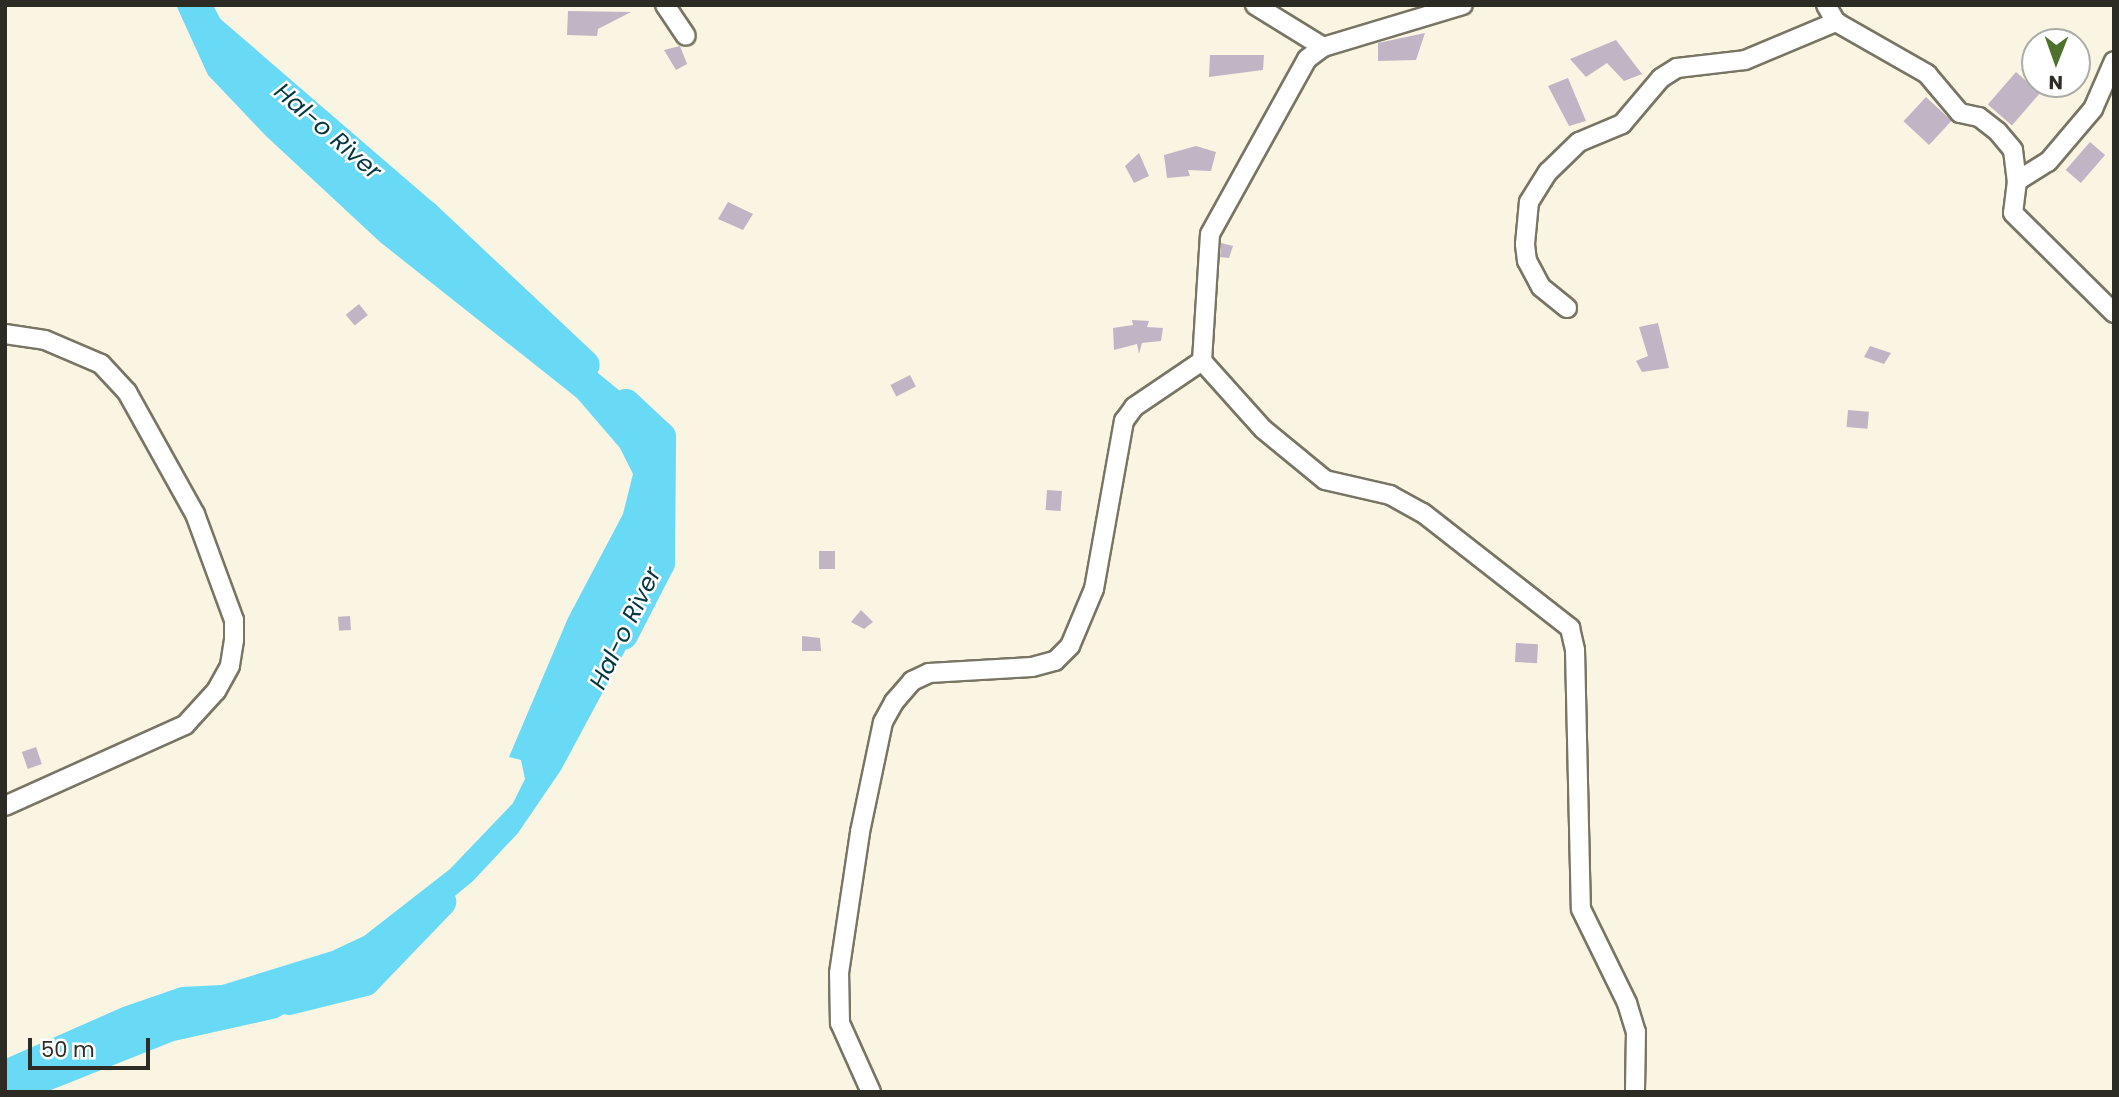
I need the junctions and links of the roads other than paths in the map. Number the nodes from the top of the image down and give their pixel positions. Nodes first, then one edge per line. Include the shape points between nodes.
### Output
1 (664, 5) edge
2 (1255, 5) edge
3 (1463, 5) edge
4 (1826, 5) edge
5 (1836, 22) junction
6 (687, 36) dead end
7 (1323, 47) junction
8 (2114, 61) edge
9 (2017, 181) junction
10 (1567, 308) dead end
11 (2114, 313) edge
12 (5, 334) edge
13 (1202, 360) junction
14 (5, 806) edge
15 (871, 1092) edge
16 (1635, 1092) edge

1 - 6 street
2 - 7 street
3 - 7 street
4 - 5 street
5 - 9 street via 1927,74 1960,113 1979,117 1998,132 2013,150
5 - 10 street via 1745,61 1677,68 1661,78 1622,124 1579,142 1548,172 1529,202 1527,261 1541,287
7 - 13 street via 1307,59 1210,234
8 - 9 street via 2093,109 2048,162
9 - 11 street via 2013,213
12 - 14 street via 45,340 101,364 127,392 195,514 234,620 234,640 230,666 216,691 185,725
13 - 15 street via 1134,407 1124,421 1094,589 1070,646 1055,661 1032,667 929,673 912,681 883,722 858,843 838,999 840,1023
13 - 16 street via 1263,429 1325,480 1390,495 1423,513 1570,628 1575,650 1581,909 1628,1003 1636,1032

